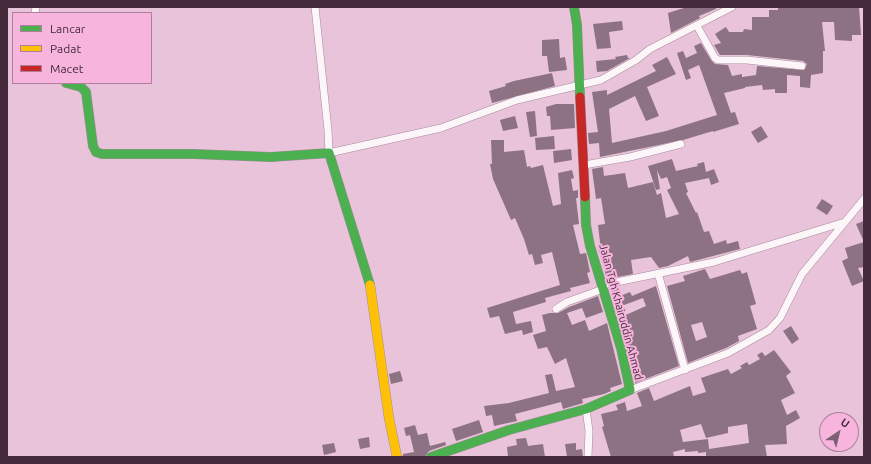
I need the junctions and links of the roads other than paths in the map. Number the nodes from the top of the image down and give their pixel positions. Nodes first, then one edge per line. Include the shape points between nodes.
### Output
1 (315, 7) edge
2 (574, 7) edge
3 (732, 7) edge
4 (698, 26) junction
5 (802, 66) dead end
6 (71, 84) edge
7 (579, 87) junction
8 (681, 144) dead end
9 (329, 153) junction
10 (584, 165) junction
11 (864, 199) edge
12 (845, 222) junction
13 (658, 273) junction
14 (602, 287) junction
15 (556, 309) dead end
16 (686, 370) junction
17 (630, 390) junction
18 (586, 409) junction
19 (397, 457) edge
20 (431, 457) edge
21 (588, 457) edge

1 - 9 street
2 - 7 street, Jalan Tgh Khairuddin Ahmad
3 - 4 street
4 - 5 street via 718,60 747,60
4 - 7 street via 656,46 601,80
6 - 9 street via 82,86 86,92 93,146 96,152 102,154 271,157
7 - 9 street via 517,100 440,128
7 - 10 street, Jalan Tgh Khairuddin Ahmad
8 - 10 street
9 - 19 street via 371,288
10 - 14 street, Jalan Tgh Khairuddin Ahmad via 586,225
11 - 12 street
12 - 13 street via 714,262
12 - 16 street via 802,274 780,318 769,330 728,353
13 - 14 street
13 - 16 street
14 - 15 street
14 - 17 street, Jalan Tgh Khairuddin Ahmad
16 - 17 street
17 - 18 street, Jalan Tgh Khairuddin Ahmad
18 - 20 street, Jalan Tgh Khairuddin Ahmad via 509,430
18 - 21 street via 589,431

